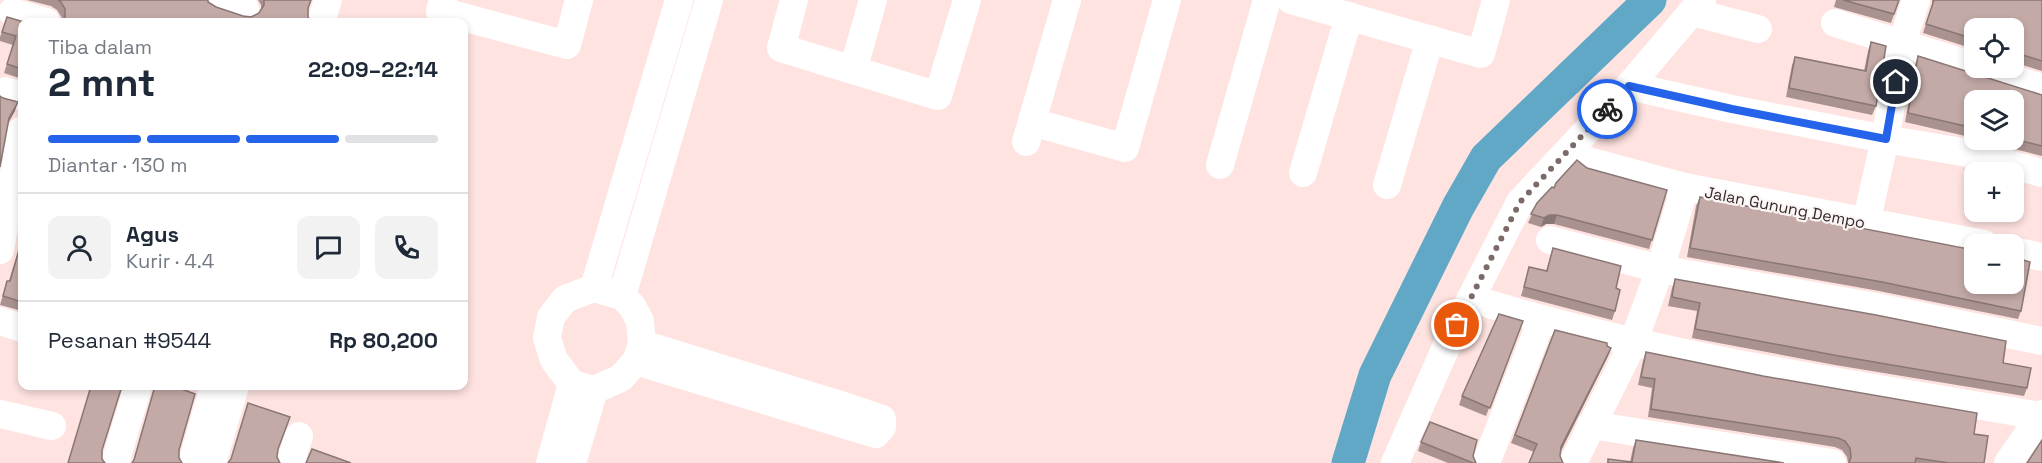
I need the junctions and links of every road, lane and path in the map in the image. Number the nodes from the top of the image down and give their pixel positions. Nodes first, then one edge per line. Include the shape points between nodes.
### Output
1 (52, 0) edge
2 (218, 0) edge
3 (328, 0) edge
4 (344, 0) edge
5 (443, 0) edge
6 (579, 0) edge
7 (679, 0) edge
8 (709, 0) edge
9 (794, 0) edge
10 (873, 0) edge
11 (967, 0) edge
12 (1067, 0) edge
13 (1167, 0) edge
14 (1267, 0) edge
15 (1291, 0) edge
16 (1496, 0) edge
17 (1916, 0) edge
18 (1697, 6) edge
19 (245, 10) edge
20 (12, 12) dead end
21 (1349, 16) junction
22 (33, 18) edge
23 (48, 18) edge
24 (322, 18) edge
25 (338, 18) edge
26 (466, 18) edge
27 (468, 18) edge
28 (1834, 23) dead end
29 (1758, 29) dead end
30 (1430, 39) junction
31 (1902, 43) junction
32 (1964, 63) edge
33 (853, 70) junction
34 (2010, 78) edge
35 (1629, 86) junction
36 (2042, 88) edge
37 (1886, 139) junction
38 (1588, 162) dead end
39 (1220, 165) dead end
40 (1304, 173) dead end
41 (2042, 173) edge
42 (18, 180) edge
43 (1387, 185) dead end
44 (1685, 187) junction
45 (1866, 223) junction
46 (1550, 240) dead end
47 (1964, 240) edge
48 (8, 247) edge
49 (2024, 252) edge
50 (2042, 256) edge
51 (1660, 269) junction
52 (594, 288) junction
53 (622, 296) junction
54 (1489, 304) dead end
55 (1542, 319) junction
56 (0, 321) edge
57 (18, 327) edge
58 (2042, 340) edge
59 (1633, 343) junction
60 (639, 352) junction
61 (584, 387) junction
62 (137, 390) edge
63 (220, 390) edge
64 (221, 390) edge
65 (0, 414) edge
66 (2041, 415) edge
67 (1591, 425) junction
68 (52, 426) dead end
69 (299, 436) dead end
70 (115, 463) edge
71 (192, 463) edge
72 (212, 463) edge
73 (290, 463) edge
74 (550, 463) edge
75 (572, 463) edge
76 (1395, 463) edge
77 (1486, 463) edge
78 (1574, 463) edge
79 (1832, 463) edge
80 (2008, 463) edge

1 - 23 street
2 - 19 street
3 - 24 street
4 - 25 street
5 - 26 street via 440,11
6 - 27 street via 567,45
7 - 52 street
8 - 53 street
9 - 33 street via 781,48
10 - 33 street
11 - 33 street via 938,96
12 - 13 street via 1029,132 1125,148
14 - 39 street
15 - 21 street
16 - 30 street via 1481,54
17 - 31 street
18 - 29 street
18 - 35 street
20 - 22 street
21 - 30 street
21 - 40 street
28 - 31 street
30 - 43 street
31 - 32 street
31 - 37 street
34 - 36 street
35 - 37 street
35 - 76 street via 1520,202 1446,347
37 - 41 street via 1968,153
37 - 45 street
38 - 44 street, Jalan Gunung Dempo
42 - 48 street
44 - 45 street, Jalan Gunung Dempo
44 - 51 street
45 - 47 street, Jalan Gunung Dempo
46 - 51 street
49 - 50 street
51 - 58 street
51 - 59 street
52 - 53 street
52 - 61 street via 566,298 550,316 547,338 554,360
53 - 60 street via 640,321
54 - 55 street
55 - 59 street
55 - 77 street
56 - 57 street
59 - 66 street
59 - 67 street
60 - 60 street via 876,434 882,427 882,419 850,408
60 - 61 street via 621,378
61 - 74 street
61 - 75 street
62 - 70 street
63 - 71 street
64 - 72 street
65 - 68 street
66 - 80 street
67 - 78 street
67 - 79 street
69 - 73 street

